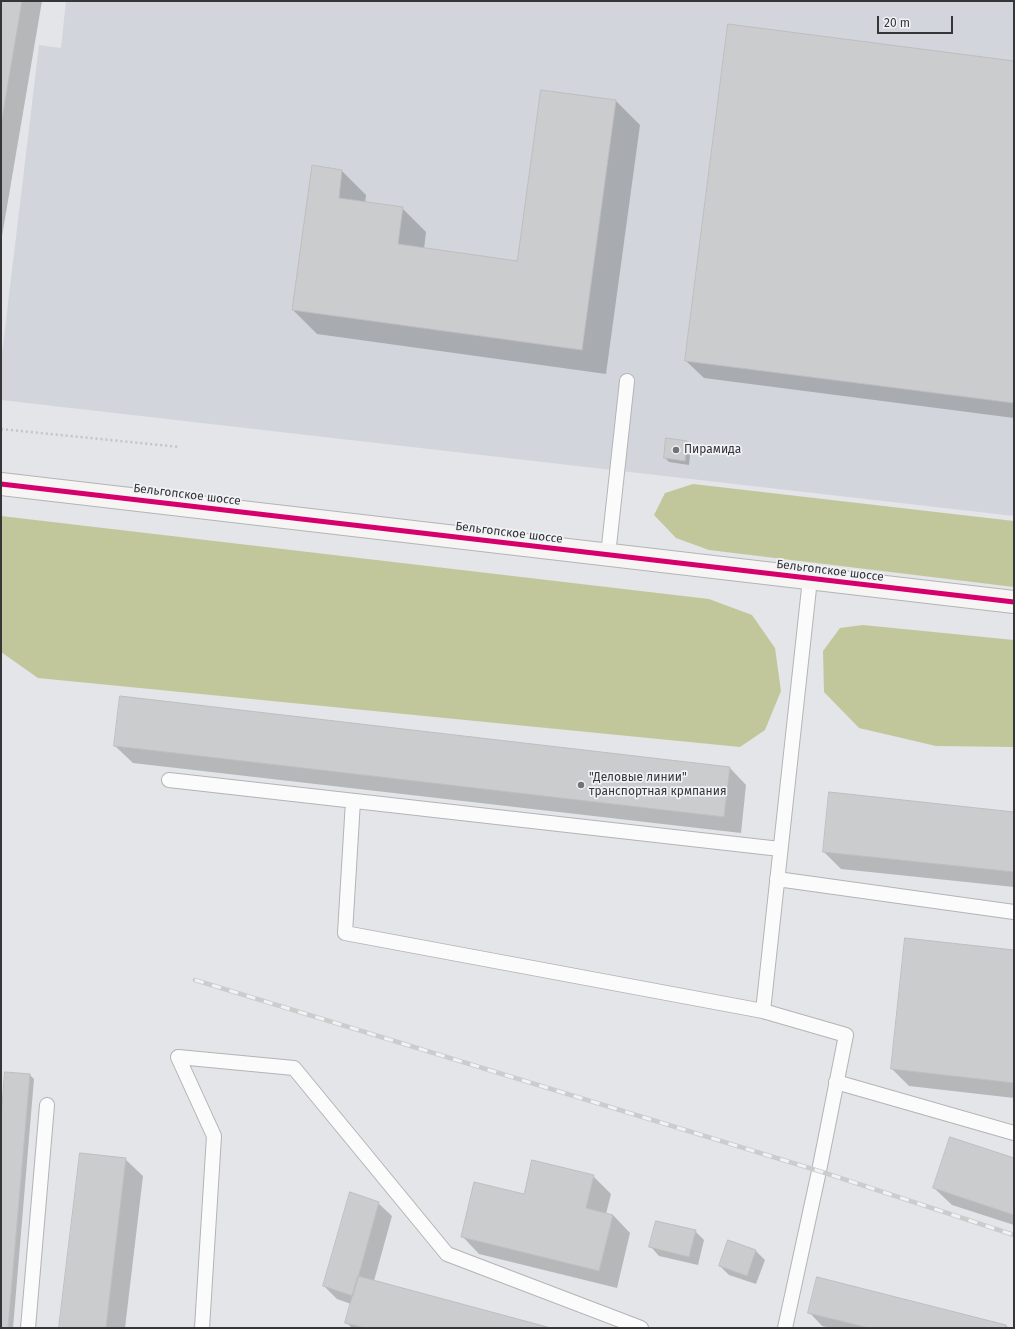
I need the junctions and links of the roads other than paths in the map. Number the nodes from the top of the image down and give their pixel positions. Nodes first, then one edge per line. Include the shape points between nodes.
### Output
1 (626, 381) dead end
2 (1, 484) edge
3 (608, 555) junction
4 (810, 579) junction
5 (1014, 602) edge
6 (169, 780) dead end
7 (353, 801) junction
8 (780, 849) junction
9 (777, 879) junction
10 (1014, 912) edge
11 (763, 1011) junction
12 (836, 1082) junction
13 (47, 1105) dead end
14 (1014, 1133) edge
15 (28, 1328) edge
16 (202, 1328) edge
17 (641, 1328) edge
18 (785, 1328) edge

1 - 3 lane
2 - 3 street, Бельгопское шоссе
3 - 4 street, Бельгопское шоссе
4 - 5 street, Бельгопское шоссе
4 - 8 lane
6 - 7 lane
7 - 8 lane
7 - 11 lane via 345,933
8 - 9 lane
9 - 10 lane
9 - 11 lane
11 - 12 lane via 846,1035
12 - 14 lane
12 - 18 lane
13 - 15 lane
16 - 17 lane via 214,1136 178,1057 294,1068 447,1254

